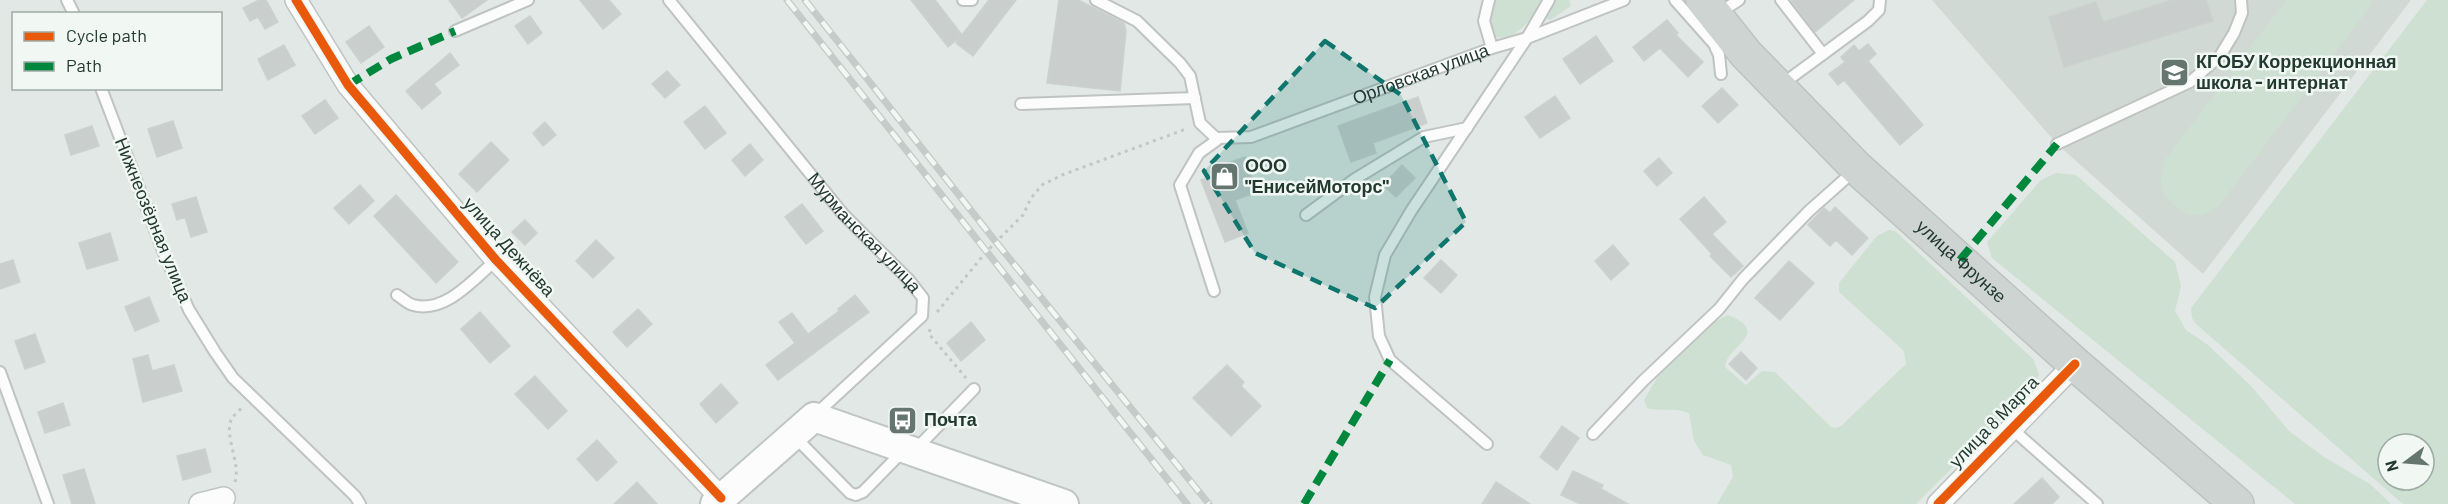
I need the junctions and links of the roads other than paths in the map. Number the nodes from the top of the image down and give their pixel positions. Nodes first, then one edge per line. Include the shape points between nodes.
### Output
1 (296, 0) edge
2 (528, 0) edge
3 (669, 0) edge
4 (963, 0) edge
5 (972, 0) edge
6 (1096, 0) edge
7 (1476, 0) edge
8 (1549, 0) edge
9 (1624, 0) edge
10 (1675, 0) edge
11 (1781, 0) edge
12 (1880, 0) edge
13 (2241, 0) edge
14 (1488, 5) edge
15 (1719, 5) edge
16 (455, 32) dead end
17 (1527, 38) junction
18 (1492, 48) junction
19 (1823, 54) junction
20 (1721, 74) dead end
21 (1779, 87) junction
22 (102, 90) edge
23 (1195, 98) junction
24 (1021, 104) dead end
25 (1467, 128) junction
26 (1216, 138) junction
27 (2057, 144) dead end
28 (1857, 168) junction
29 (1306, 215) dead end
30 (496, 260) junction
31 (1214, 291) dead end
32 (397, 295) dead end
33 (2075, 364) junction
34 (0, 372) edge
35 (975, 389) road end
36 (803, 426) junction
37 (2011, 428) junction
38 (1593, 434) dead end
39 (1487, 444) dead end
40 (908, 451) junction
41 (227, 501) edge
42 (718, 501) edge
43 (48, 504) edge
44 (200, 504) edge
45 (360, 504) edge
46 (1064, 504) edge
47 (1938, 504) edge
48 (2097, 504) edge
49 (2237, 504) edge

1 - 30 street, улица Дежнёва via 348,85
2 - 16 lane
3 - 36 lane, Мурманская улица via 843,214 923,298 922,316
4 - 5 lane
6 - 23 lane via 1137,21 1168,50 1190,76
7 - 14 lane
8 - 17 lane
9 - 17 lane, Орловская улица
10 - 20 lane via 1714,44
11 - 19 lane
12 - 19 lane via 1879,10 1873,16
13 - 27 lane via 2242,13 2220,56 2190,82
14 - 18 lane via 1484,21
15 - 21 main road, улица Фрунзе via 1746,54
17 - 18 lane, Орловская улица
17 - 25 lane
18 - 26 lane, Орловская улица via 1251,137
19 - 21 lane
21 - 28 main road, улица Фрунзе
22 - 45 lane, Нижнеозёрная улица via 148,215 189,310 233,378
23 - 24 lane
23 - 26 lane via 1200,123
25 - 29 lane via 1424,137 1355,179
25 - 39 lane via 1385,255 1375,297 1379,336 1390,360
26 - 31 lane via 1199,153 1180,185
28 - 33 main road, улица Фрунзе
28 - 38 lane via 1809,211 1719,309
30 - 32 lane via 453,297 431,306 412,305
30 - 42 street, улица Дежнёва
33 - 37 street, улица 8 Марта
33 - 49 main road, улица Фрунзе
34 - 43 lane
35 - 40 lane
36 - 40 main road
36 - 40 lane via 850,493 856,495
36 - 42 main road
37 - 47 street, улица 8 Марта
37 - 48 lane
40 - 46 main road
41 - 44 street

